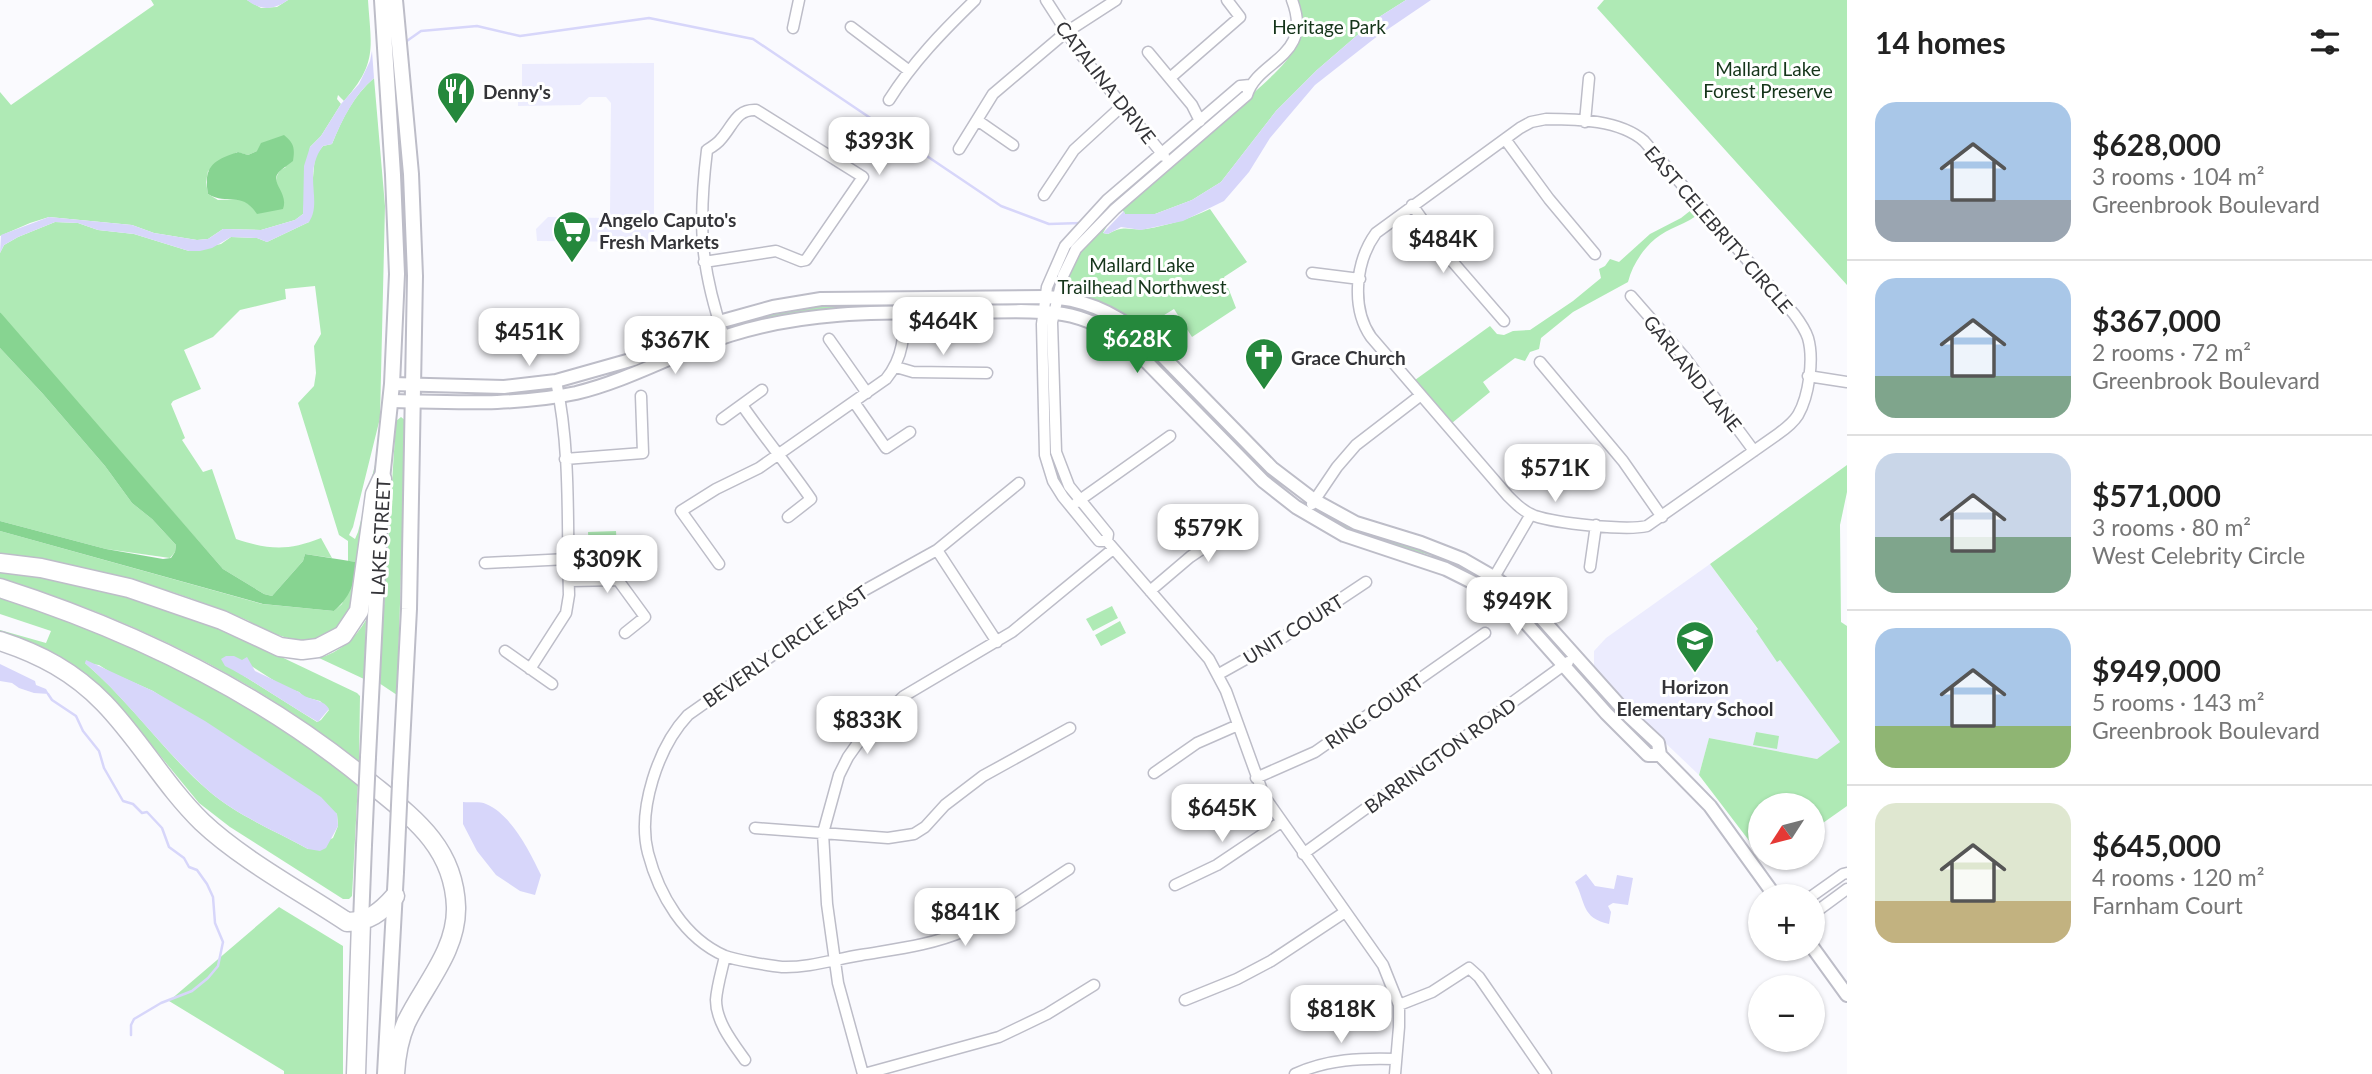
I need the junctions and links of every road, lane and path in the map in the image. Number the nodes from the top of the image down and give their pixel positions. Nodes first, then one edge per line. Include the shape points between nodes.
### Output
1 (382, 0) edge
2 (395, 0) edge
3 (799, 0) edge
4 (975, 0) edge
5 (1046, 0) edge
6 (1116, 0) edge
7 (1227, 0) edge
8 (1292, 0) edge
9 (851, 27) dead end
10 (793, 28) dead end
11 (1065, 33) junction
12 (391, 41) junction
13 (1148, 52) dead end
14 (908, 70) junction
15 (1170, 78) junction
16 (1590, 78) dead end
17 (1250, 85) junction
18 (889, 100) dead end
19 (1122, 106) junction
20 (977, 120) junction
21 (1200, 121) junction
22 (1585, 122) junction
23 (1505, 139) junction
24 (1013, 145) dead end
25 (959, 149) dead end
26 (1166, 158) junction
27 (1044, 195) dead end
28 (1412, 205) junction
29 (1595, 254) dead end
30 (704, 262) junction
31 (1312, 273) dead end
32 (1360, 279) junction
33 (903, 296) junction
34 (1631, 296) dead end
35 (1051, 297) junction
36 (904, 312) junction
37 (1049, 313) junction
38 (1504, 321) dead end
39 (719, 322) junction
40 (724, 337) junction
41 (829, 339) dead end
42 (1540, 362) dead end
43 (896, 367) junction
44 (987, 373) dead end
45 (1808, 376) junction
46 (556, 381) junction
47 (1847, 382) edge
48 (392, 384) junction
49 (415, 385) junction
50 (762, 390) dead end
51 (867, 393) junction
52 (1422, 395) junction
53 (559, 396) junction
54 (641, 396) dead end
55 (390, 401) junction
56 (414, 401) junction
57 (854, 402) junction
58 (741, 405) junction
59 (722, 419) dead end
60 (910, 432) dead end
61 (1170, 436) dead end
62 (1754, 451) junction
63 (779, 454) junction
64 (565, 459) junction
65 (383, 479) junction
66 (1019, 483) dead end
67 (1314, 500) junction
68 (1075, 503) junction
69 (1306, 514) junction
70 (1531, 514) junction
71 (788, 517) dead end
72 (1250, 517) dead end
73 (1662, 517) junction
74 (1596, 525) junction
75 (1110, 545) junction
76 (937, 550) junction
77 (568, 559) junction
78 (0, 563) edge
79 (485, 564) dead end
80 (719, 564) dead end
81 (1590, 566) dead end
82 (1495, 578) junction
83 (569, 581) junction
84 (1366, 582) dead end
85 (0, 588) edge
86 (1150, 591) junction
87 (1486, 591) junction
88 (625, 633) dead end
89 (1485, 633) dead end
90 (0, 641) edge
91 (997, 642) junction
92 (505, 651) dead end
93 (1577, 656) junction
94 (1564, 666) junction
95 (530, 668) junction
96 (1219, 674) junction
97 (552, 684) dead end
98 (1238, 725) junction
99 (1070, 728) dead end
100 (1660, 755) junction
101 (1154, 773) dead end
102 (1256, 778) junction
103 (1281, 822) junction
104 (755, 828) dead end
105 (823, 833) junction
106 (1303, 854) junction
107 (1069, 869) dead end
108 (1847, 873) edge
109 (1766, 884) edge
110 (1175, 885) dead end
111 (1825, 887) edge
112 (1847, 889) edge
113 (395, 896) junction
114 (1825, 906) edge
115 (1345, 912) junction
116 (361, 922) junction
117 (725, 956) junction
118 (834, 960) junction
119 (1822, 961) edge
120 (1094, 985) dead end
121 (1847, 995) edge
122 (1185, 1000) dead end
123 (1399, 1004) junction
124 (1396, 1059) junction
125 (745, 1060) dead end
126 (356, 1074) edge
127 (385, 1074) edge
128 (395, 1074) edge
129 (864, 1074) edge
130 (1295, 1074) edge
131 (1395, 1074) edge
132 (1546, 1074) edge

1 - 12 main road, LAKE STREET
2 - 12 main road, LAKE STREET
3 - 10 street
4 - 14 street
5 - 11 street, CATALINA DRIVE
6 - 11 street
7 - 15 street via 1240,17
8 - 17 street via 1297,31 1288,50
9 - 14 street
11 - 19 street, CATALINA DRIVE
11 - 20 street via 993,94
12 - 48 main road, LAKE STREET via 386,61 397,274
12 - 49 main road, LAKE STREET via 399,53 411,174
13 - 15 street
14 - 18 street
15 - 21 street
16 - 22 street
17 - 21 street via 1240,86
17 - 26 street via 1247,95
19 - 26 street, CATALINA DRIVE
19 - 27 street via 1074,150
20 - 24 street
20 - 25 street
21 - 26 street
22 - 23 street, EAST CELEBRITY CIRCLE via 1531,122
22 - 45 street, EAST CELEBRITY CIRCLE via 1619,127 1644,141 1800,323 1809,343
23 - 28 street, EAST CELEBRITY CIRCLE
23 - 29 street
26 - 35 street via 1089,236
26 - 35 street via 1100,208 1060,252
28 - 32 street, EAST CELEBRITY CIRCLE via 1371,239
28 - 38 street
30 - 30 street via 776,251 806,260 863,177 748,109 707,150 701,218
30 - 39 street
31 - 32 street
32 - 52 street, EAST CELEBRITY CIRCLE via 1359,306 1366,328
33 - 35 main road
33 - 36 street
33 - 39 main road via 821,299
34 - 62 street, GARLAND LANE via 1686,359
35 - 37 street
35 - 67 main road via 1094,307 1132,327 1272,468
36 - 37 main road
36 - 40 main road via 814,316
36 - 43 street
37 - 68 street via 1043,440 1054,481
37 - 69 main road via 1093,323 1130,345 1263,481
39 - 40 street
39 - 46 main road via 624,363
40 - 53 main road via 633,376
41 - 51 street
42 - 73 street via 1623,461
43 - 44 street via 913,372
43 - 51 street
45 - 47 street
45 - 62 street, EAST CELEBRITY CIRCLE via 1805,397 1794,420
46 - 49 main road via 504,387
46 - 53 street
48 - 49 main road
48 - 55 main road, LAKE STREET
49 - 56 main road, LAKE STREET
50 - 58 street
51 - 57 street
52 - 67 street via 1356,445
52 - 70 street, EAST CELEBRITY CIRCLE via 1516,504
53 - 56 main road via 501,402
53 - 64 street
54 - 64 street via 643,453
55 - 56 main road
55 - 65 main road, LAKE STREET
56 - 113 main road, LAKE STREET, bridge
57 - 60 street via 886,449
57 - 63 street
58 - 59 street
58 - 63 street
61 - 68 street
62 - 73 street, EAST CELEBRITY CIRCLE
63 - 71 street via 811,499
63 - 80 street via 681,511
64 - 77 street
65 - 78 highway via 375,494 359,611 343,635 318,648 280,647 222,620 129,588
65 - 116 main road, LAKE STREET, bridge
66 - 76 street, BEVERLY CIRCLE EAST
67 - 69 street
67 - 82 main road via 1356,523 1448,553
68 - 75 street via 1108,534
69 - 87 main road via 1351,538 1446,569
70 - 74 street, EAST CELEBRITY CIRCLE
70 - 82 street
72 - 86 street via 1190,557
73 - 74 street, EAST CELEBRITY CIRCLE via 1631,529
74 - 81 street
75 - 86 street
75 - 91 street
76 - 91 street
76 - 117 street, BEVERLY CIRCLE EAST via 865,590 694,709 673,734 645,816 651,863 675,914
77 - 79 street
77 - 83 street
82 - 87 street
82 - 93 main road via 1526,601
83 - 88 street via 618,580 645,617
83 - 95 street via 566,613
84 - 96 street, UNIT COURT
85 - 128 highway via 101,624 249,697 346,762 420,823 449,869 456,911 444,957 401,1036
86 - 96 street
87 - 94 main road via 1518,614
89 - 102 street, RING COURT via 1315,751
90 - 116 highway via 54,663 89,688 176,794 231,846 347,922
91 - 105 street via 913,690 865,733 839,775
92 - 95 street
93 - 94 street, BARRINGTON ROAD
93 - 100 main road via 1658,743
94 - 100 main road via 1648,755
94 - 106 street, BARRINGTON ROAD
95 - 97 street
96 - 98 street
98 - 101 street via 1197,743
98 - 102 street
99 - 105 street via 983,776 914,834 888,838
100 - 109 main road via 1710,806
102 - 103 street
103 - 106 street
103 - 110 street via 1217,865
104 - 105 street
105 - 118 street
106 - 115 street
107 - 118 street via 963,932
108 - 111 street
112 - 114 street
113 - 116 highway
113 - 127 main road, LAKE STREET
115 - 122 street via 1271,961
115 - 123 street via 1383,965
116 - 126 highway, LAKE STREET
117 - 118 street via 782,967
117 - 125 street via 718,1010
118 - 129 street
119 - 121 main road
120 - 129 street via 999,1037
123 - 124 street
123 - 132 street via 1432,992 1469,968
124 - 130 street via 1334,1061
124 - 131 street

